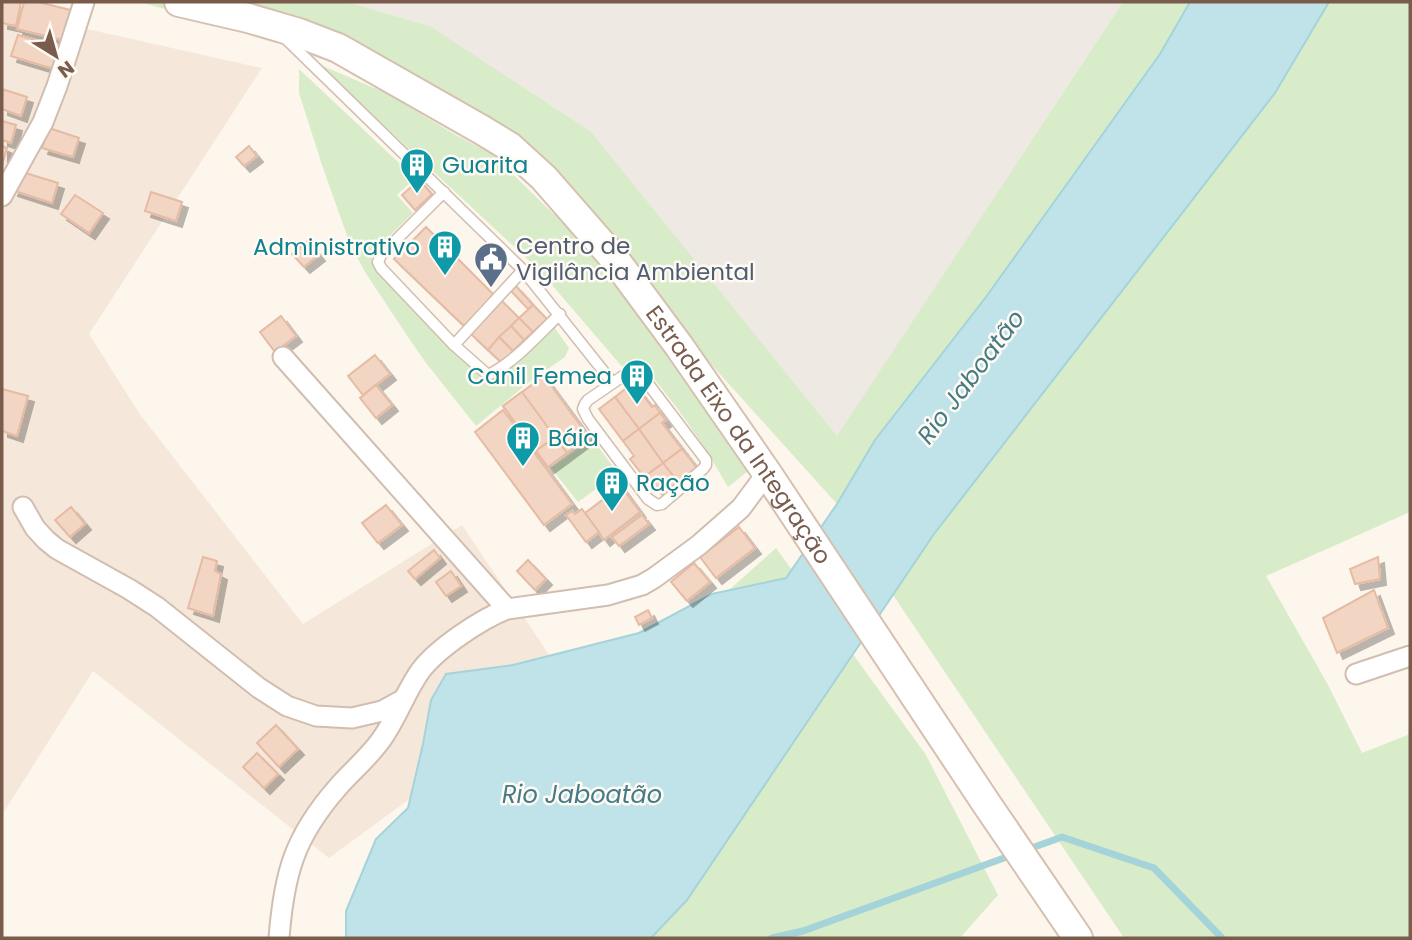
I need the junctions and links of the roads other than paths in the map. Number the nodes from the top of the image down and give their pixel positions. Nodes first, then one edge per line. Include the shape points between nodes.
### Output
1 (84, 2) edge
2 (184, 2) edge
3 (272, 26) junction
4 (444, 192) junction
5 (2, 196) edge
6 (523, 270) junction
7 (560, 314) junction
8 (454, 345) junction
9 (283, 357) dead end
10 (612, 382) junction
11 (774, 485) junction
12 (23, 507) dead end
13 (507, 608) junction
14 (1410, 656) edge
15 (1356, 674) dead end
16 (405, 699) junction
17 (1073, 935) edge
18 (279, 938) edge

1 - 5 street via 43,122
2 - 3 main road, Estrada Eixo da Integração
3 - 4 lane
3 - 11 main road, Estrada Eixo da Integração via 338,48 510,147 544,178 613,257
4 - 6 lane
4 - 8 lane via 377,262
6 - 7 lane
6 - 8 lane
7 - 8 lane via 513,359 488,375
7 - 10 lane
9 - 13 street
10 - 10 lane via 583,409 648,499 662,504 699,473 706,460 641,375 632,372
11 - 13 street via 699,545 634,588
11 - 17 main road, Estrada Eixo da Integração
12 - 16 street via 35,528 57,549 157,607 287,706 316,716 352,718 382,711
13 - 16 street via 434,657
14 - 15 street
16 - 18 street via 372,753 317,812 302,836 289,867

